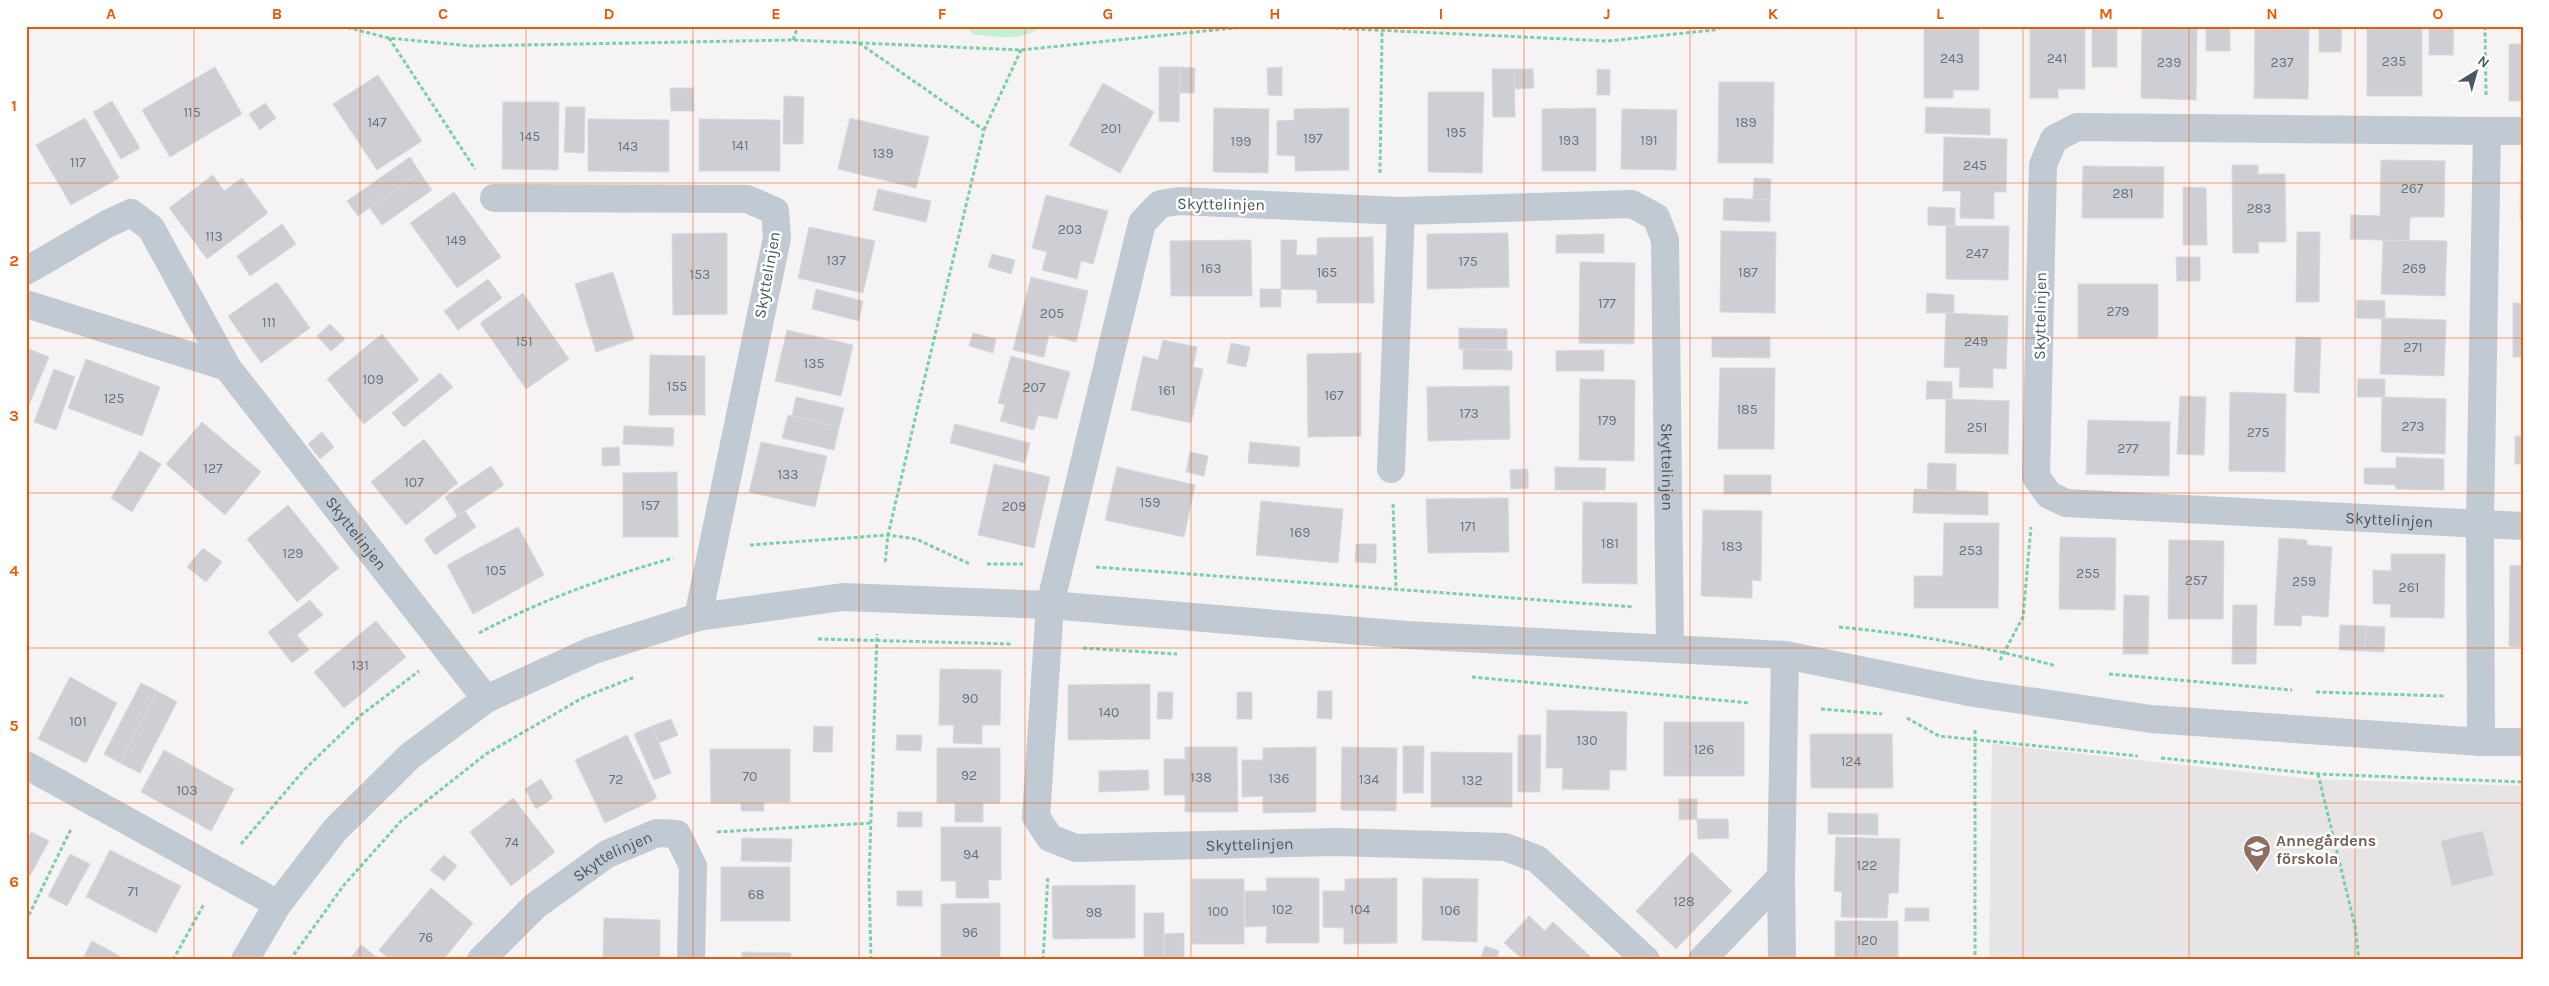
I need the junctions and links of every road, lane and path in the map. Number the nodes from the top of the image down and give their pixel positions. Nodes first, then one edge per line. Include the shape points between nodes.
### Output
1 (342, 26) edge
2 (798, 26) edge
3 (1253, 26) edge
4 (1290, 26) edge
5 (1725, 26) edge
6 (2485, 26) edge
7 (1382, 31) junction
8 (389, 38) junction
9 (793, 40) junction
10 (860, 42) junction
11 (1021, 50) junction
12 (984, 130) junction
13 (2487, 131) junction
14 (2523, 131) edge
15 (494, 198) joint
16 (1390, 211) junction
17 (26, 271) edge
18 (26, 304) edge
19 (227, 367) junction
20 (1391, 470) joint
21 (2480, 522) junction
22 (2523, 526) edge
23 (1396, 588) dead end
24 (881, 598) junction
25 (1050, 606) junction
26 (698, 617) junction
27 (813, 639) dead end
28 (876, 641) junction
29 (1047, 645) junction
30 (1670, 647) junction
31 (1185, 655) dead end
32 (1785, 655) junction
33 (640, 676) dead end
34 (1471, 677) dead end
35 (486, 699) junction
36 (1784, 706) junction
37 (1892, 714) dead end
38 (1902, 715) dead end
39 (2481, 742) junction
40 (2523, 742) edge
41 (2142, 756) dead end
42 (2152, 758) dead end
43 (26, 765) edge
44 (2318, 774) junction
45 (2523, 782) edge
46 (86, 798) junction
47 (871, 823) junction
48 (677, 834) junction
49 (1050, 838) junction
50 (1780, 877) junction
51 (278, 904) junction
52 (26, 921) edge
53 (245, 960) edge
54 (290, 960) edge
55 (482, 960) edge
56 (691, 960) edge
57 (871, 960) edge
58 (1043, 960) edge
59 (1646, 960) edge
60 (1702, 960) edge
61 (1782, 960) edge
62 (2359, 960) edge

1 - 8 path
2 - 9 path
3 - 11 path
4 - 7 path
5 - 7 path via 1714,30 1608,41
6 - 13 path
7 - 16 path
8 - 9 path via 471,46
8 - 15 path
9 - 10 path
10 - 11 path
10 - 12 path
11 - 12 path
12 - 24 path via 888,535
13 - 14 street, Skyttelinjen
13 - 21 street
13 - 21 street, Skyttelinjen via 2077,127 2054,139 2043,165 2036,477 2049,495 2066,502
15 - 26 street, Skyttelinjen via 747,199 775,211 777,238
16 - 20 street
16 - 25 street, Skyttelinjen via 1180,201 1160,204 1142,223
16 - 30 street, Skyttelinjen via 1632,204 1656,217 1665,240
17 - 19 street, Skyttelinjen via 131,213 151,228
18 - 19 street
19 - 35 street, Skyttelinjen
20 - 23 path
21 - 22 street, Skyttelinjen
21 - 39 street
24 - 25 street
24 - 26 street via 843,597
24 - 28 path
25 - 29 street, Skyttelinjen
25 - 30 street via 1407,635
26 - 35 street via 591,651
27 - 28 path
28 - 29 path
28 - 47 path
29 - 31 path
29 - 49 street, Skyttelinjen via 1036,817
30 - 32 street
32 - 36 street
32 - 39 street via 1974,693 2151,719
33 - 54 path via 584,697 486,754 402,821 344,885
34 - 36 path
35 - 51 street via 410,756 335,830
36 - 37 path
36 - 50 street
38 - 41 path via 1939,736
39 - 40 street
42 - 44 path
43 - 46 street
44 - 45 path
44 - 62 path via 2355,926
46 - 51 street
46 - 52 path
47 - 48 path
47 - 57 path
48 - 55 street, Skyttelinjen via 657,833 607,854 535,906
48 - 56 street, Skyttelinjen via 693,866
49 - 58 path
49 - 59 street, Skyttelinjen via 1076,848 1336,842 1505,847 1537,859
50 - 60 street
50 - 61 street
51 - 53 street

